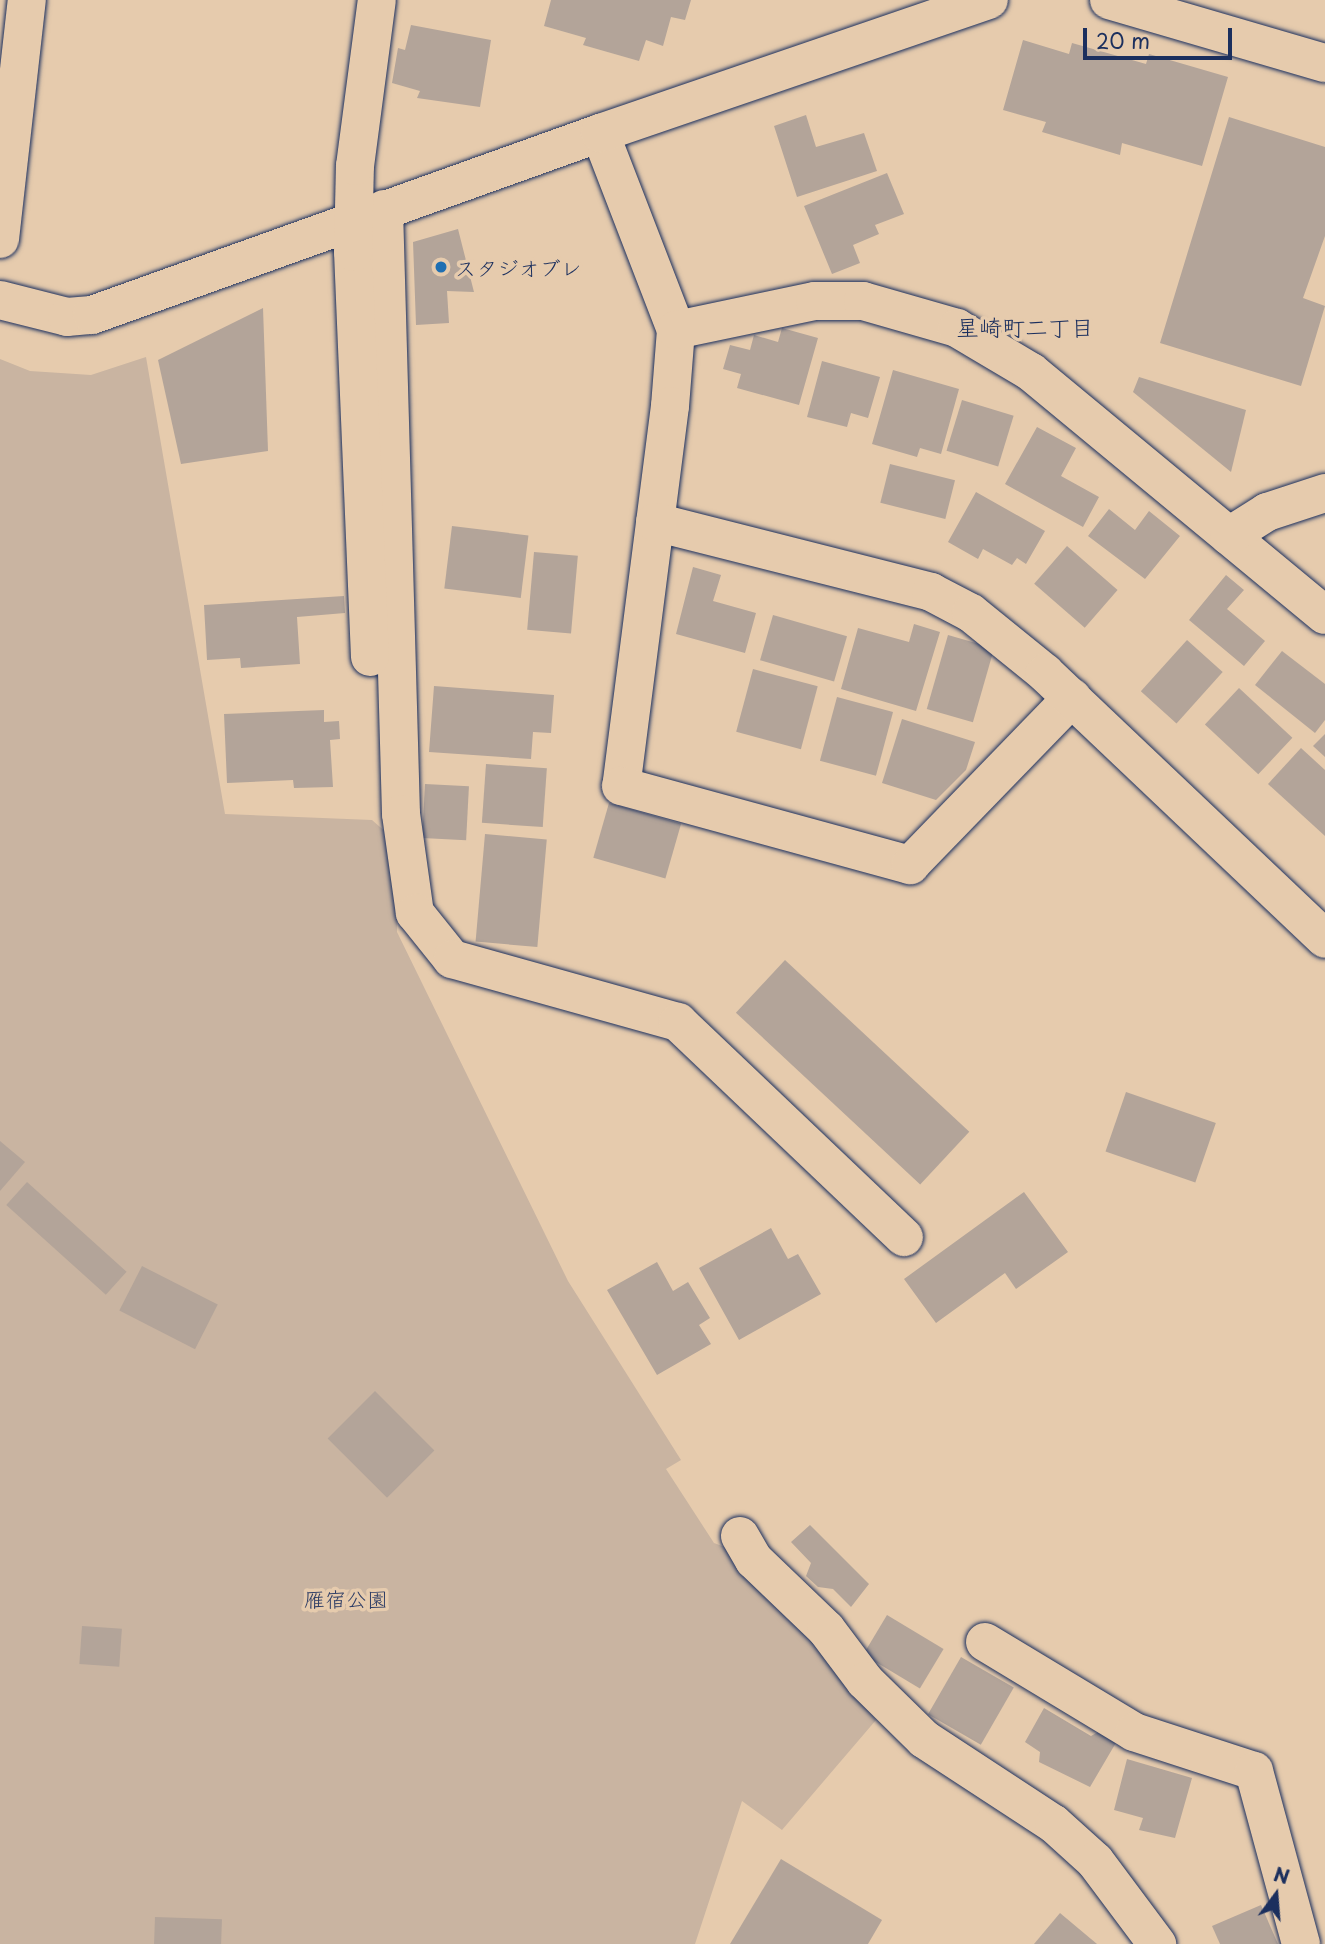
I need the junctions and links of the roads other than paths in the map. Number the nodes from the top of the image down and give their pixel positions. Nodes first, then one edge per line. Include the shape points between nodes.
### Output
1 (27, 0) edge
2 (377, 0) edge
3 (989, 0) edge
4 (1109, 0) edge
5 (1325, 62) edge
6 (600, 133) junction
7 (370, 214) junction
8 (0, 239) edge
9 (0, 300) edge
10 (676, 330) junction
11 (1325, 493) edge
12 (655, 522) junction
13 (1229, 536) junction
14 (1325, 615) edge
15 (370, 657) dead end
16 (1072, 698) junction
17 (1325, 939) edge
18 (904, 1237) dead end
19 (740, 1536) dead end
20 (985, 1642) dead end
21 (1157, 1944) edge
22 (1301, 1944) edge

1 - 8 street
2 - 7 street via 355,166
3 - 6 street
4 - 5 street
6 - 7 street
6 - 10 street
7 - 9 street via 92,315 67,317
7 - 15 street via 353,252
7 - 18 street via 401,814 415,913 452,959 678,1022
10 - 12 street
10 - 13 street via 815,301 863,301 957,328 1031,372
11 - 13 street via 1266,512
12 - 16 street via 931,592 971,613 1010,642
12 - 16 street via 621,786 909,865
13 - 14 street
16 - 17 street
19 - 21 street via 754,1560 826,1629 865,1681 924,1739 1054,1824 1095,1861
20 - 22 street via 1134,1731 1254,1771

